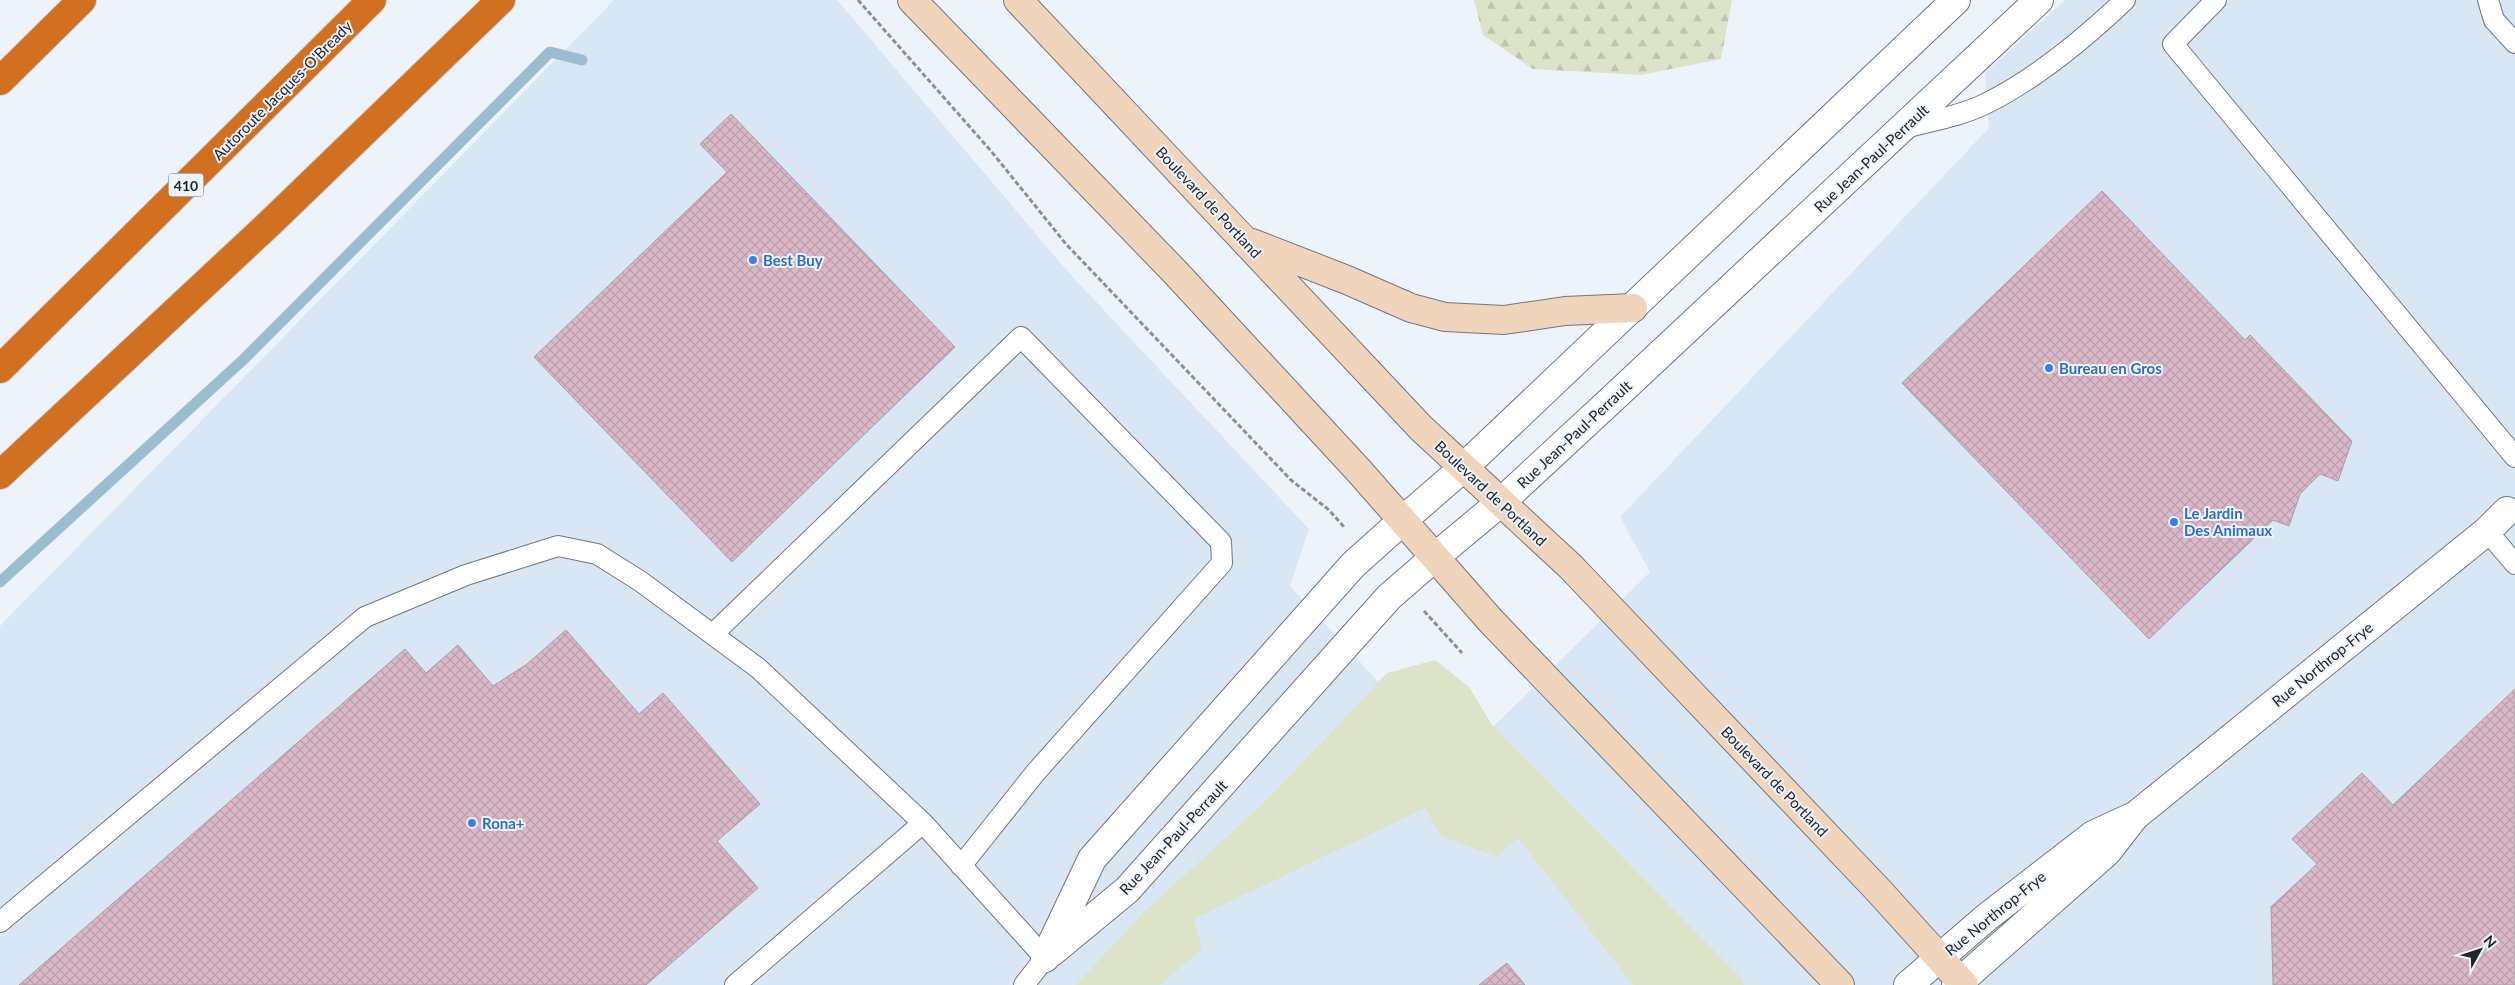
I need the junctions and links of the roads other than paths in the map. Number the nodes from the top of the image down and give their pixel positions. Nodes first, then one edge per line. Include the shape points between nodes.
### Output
1 (82, 0) edge
2 (372, 0) edge
3 (501, 0) edge
4 (912, 0) edge
5 (1018, 0) edge
6 (1956, 0) edge
7 (2039, 0) edge
8 (2125, 0) edge
9 (2216, 0) edge
10 (2488, 0) edge
11 (2515, 43) edge
12 (0, 81) edge
13 (1903, 129) junction
14 (1246, 240) junction
15 (1633, 308) junction
16 (0, 369) edge
17 (2515, 457) edge
18 (1463, 468) junction
19 (0, 475) edge
20 (1501, 502) junction
21 (2511, 507) edge
22 (1402, 521) junction
23 (2487, 531) junction
24 (1435, 557) junction
25 (2515, 564) edge
26 (712, 634) junction
27 (2135, 816) junction
28 (923, 823) junction
29 (961, 866) junction
30 (0, 922) edge
31 (1045, 958) junction
32 (1940, 958) junction
33 (1960, 984) edge
34 (735, 985) edge
35 (1024, 985) edge
36 (1840, 985) edge
37 (1908, 985) edge

1 - 12 highway
2 - 16 highway, Autoroute Jacques-O'Bready / 410
3 - 19 highway via 270,223
4 - 22 main road via 1175,272
5 - 14 main road, Boulevard de Portland
6 - 15 street
7 - 13 street, Rue Jean-Paul-Perrault
8 - 13 lane via 2062,53 2007,92 1983,105
9 - 17 lane via 2174,44
10 - 11 lane via 2494,20
13 - 20 street, Rue Jean-Paul-Perrault
14 - 15 main road via 1411,308 1445,317 1504,320 1565,310
14 - 18 main road, Boulevard de Portland via 1421,428
15 - 18 street
18 - 20 main road, Boulevard de Portland
18 - 22 street
20 - 24 street, Rue Jean-Paul-Perrault
20 - 32 main road, Boulevard de Portland via 1578,574
21 - 23 street, Rue Northrop-Frye
22 - 24 main road
22 - 31 street via 1353,565 1092,859
23 - 25 lane
23 - 27 street, Rue Northrop-Frye
24 - 31 street, Rue Jean-Paul-Perrault via 1390,597 1127,890
24 - 36 main road via 1491,621
26 - 28 lane via 758,668
26 - 29 lane via 1021,337 1221,542 1222,563 1036,772
26 - 30 lane via 597,554 558,546 466,575 365,617
27 - 32 street, Rue Northrop-Frye via 2093,834
27 - 33 street, Rue Northrop-Frye via 2107,852
28 - 29 lane
28 - 34 lane
29 - 31 lane
31 - 35 lane
32 - 33 main road, Boulevard de Portland
32 - 37 street, Rue Northrop-Frye

